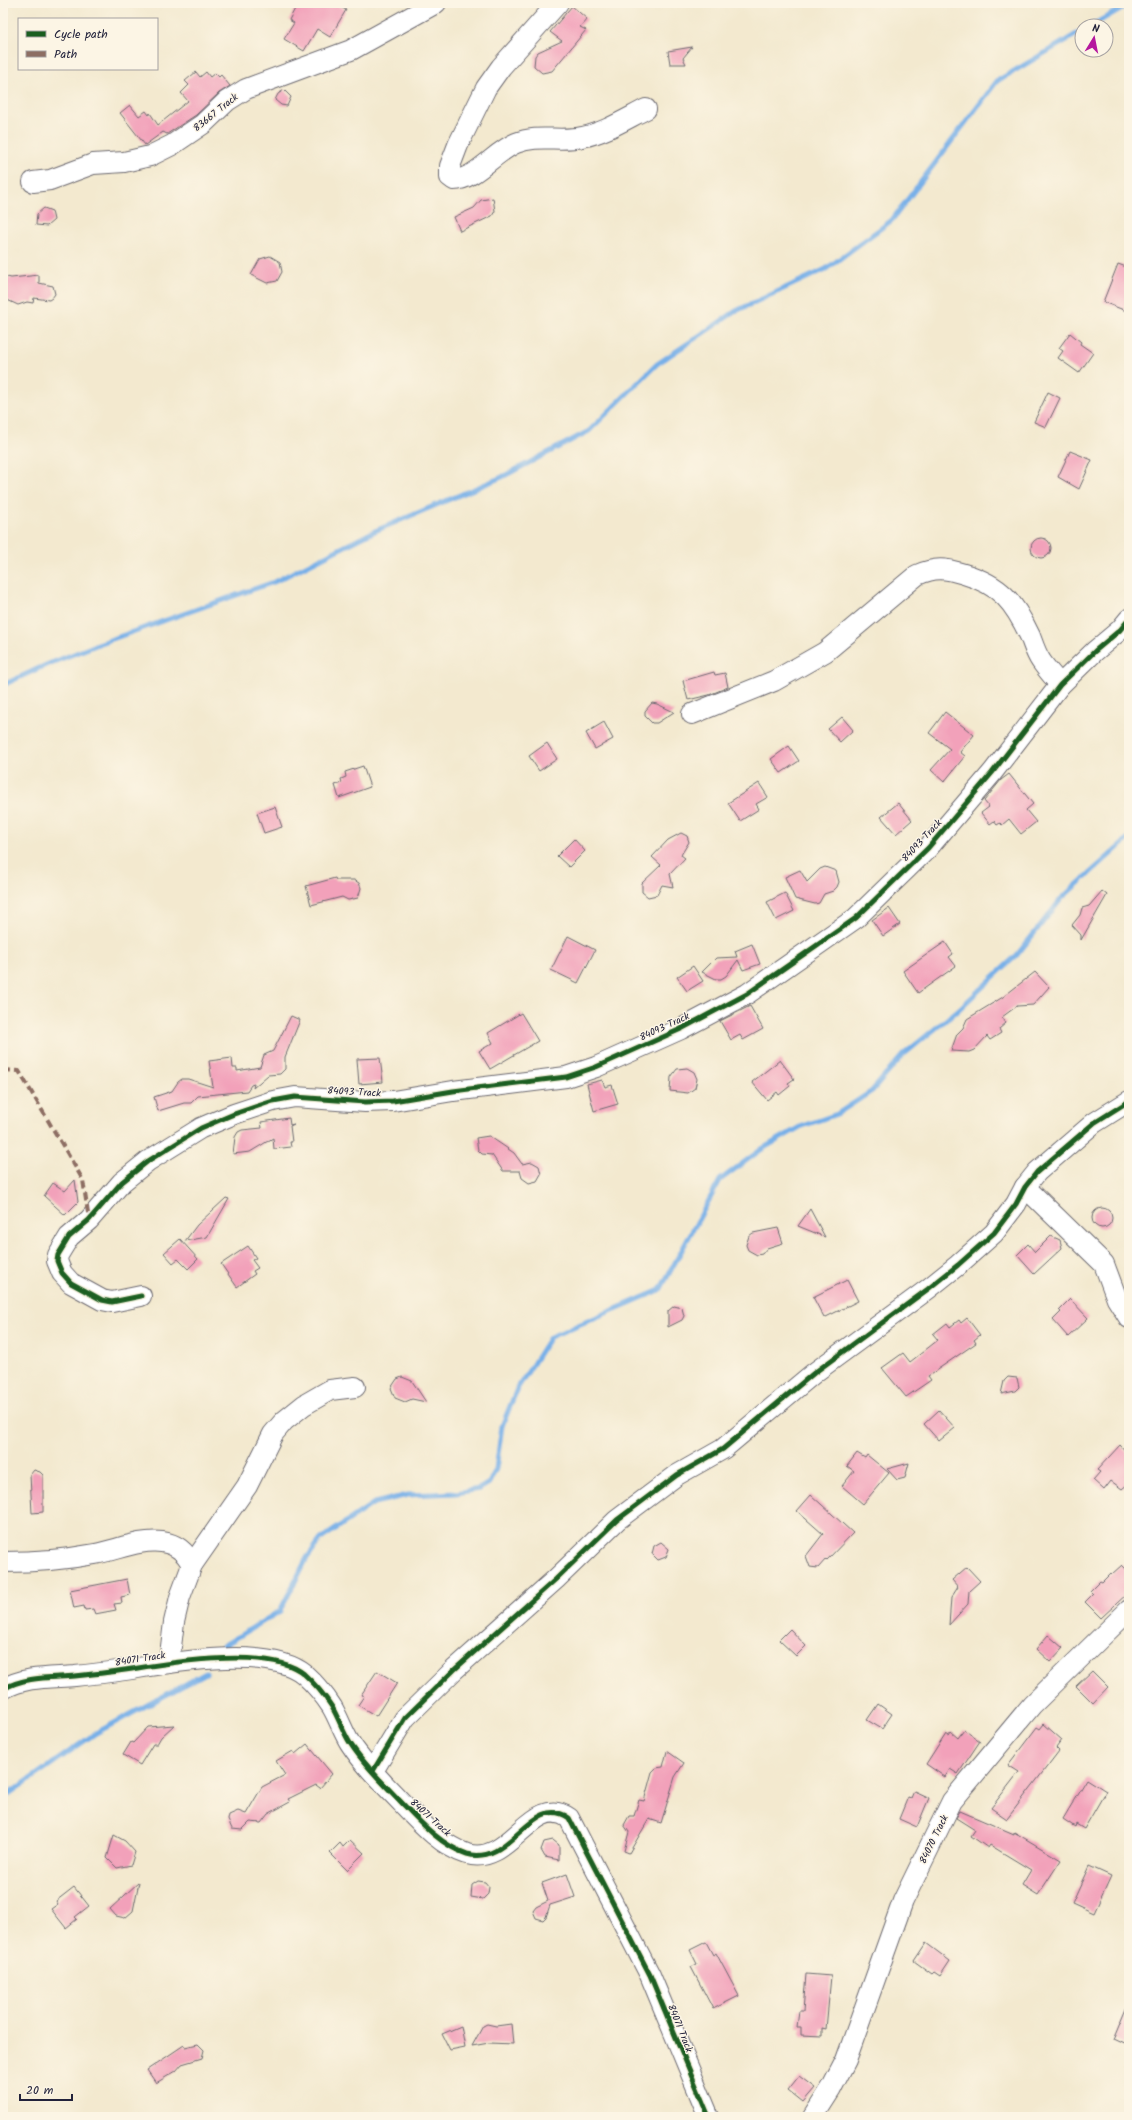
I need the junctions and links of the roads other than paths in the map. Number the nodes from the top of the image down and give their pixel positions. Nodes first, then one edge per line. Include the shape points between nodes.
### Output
1 (436, 3) edge
2 (558, 3) edge
3 (646, 109) dead end
4 (33, 182) dead end
5 (1129, 619) edge
6 (1060, 685) junction
7 (692, 714) dead end
8 (1129, 1101) edge
9 (1025, 1187) junction
10 (141, 1296) dead end
11 (1129, 1318) edge
12 (355, 1387) dead end
13 (3, 1562) edge
14 (192, 1565) junction
15 (1129, 1610) edge
16 (169, 1663) junction
17 (3, 1689) edge
18 (373, 1771) junction
19 (709, 2117) edge
20 (813, 2117) edge

1 - 4 street, 83667 Track via 351,50 246,89 227,101 203,124 150,156 124,162 83,166 50,180
2 - 3 street via 501,67 486,88 458,146 450,166 450,177 454,180 466,177 516,143 535,138 583,137
5 - 6 street, 84093 Track
6 - 7 street via 1041,661 1016,607 1005,595 994,586 974,577 949,569 931,569 917,575 825,652 774,681
6 - 10 street, 84093 Track via 992,773 917,859 856,918 747,994 681,1029 596,1067 566,1077 393,1101 365,1102 295,1097 273,1100 201,1128 148,1161 122,1182 89,1220 69,1237 57,1261 71,1283 102,1300 112,1302
8 - 9 street via 1094,1124 1037,1172
9 - 11 street via 1104,1264 1117,1299
9 - 18 street via 1016,1204 994,1233 958,1265 814,1373 723,1448 677,1475 617,1520 405,1718
12 - 14 street via 330,1390 304,1405 284,1421 273,1434 247,1486
13 - 14 street via 47,1562 147,1542 162,1542 177,1546 187,1554
14 - 16 street via 174,1622
15 - 20 street, 84070 Track via 1032,1705 952,1801 903,1901 846,2060
16 - 17 street, 84071 Track via 113,1672 31,1678
16 - 18 street, 84071 Track via 235,1657 264,1660 303,1672 332,1707 350,1743
18 - 19 street, 84071 Track via 418,1820 450,1846 467,1854 480,1856 495,1852 540,1814 554,1812 569,1818 650,1975

